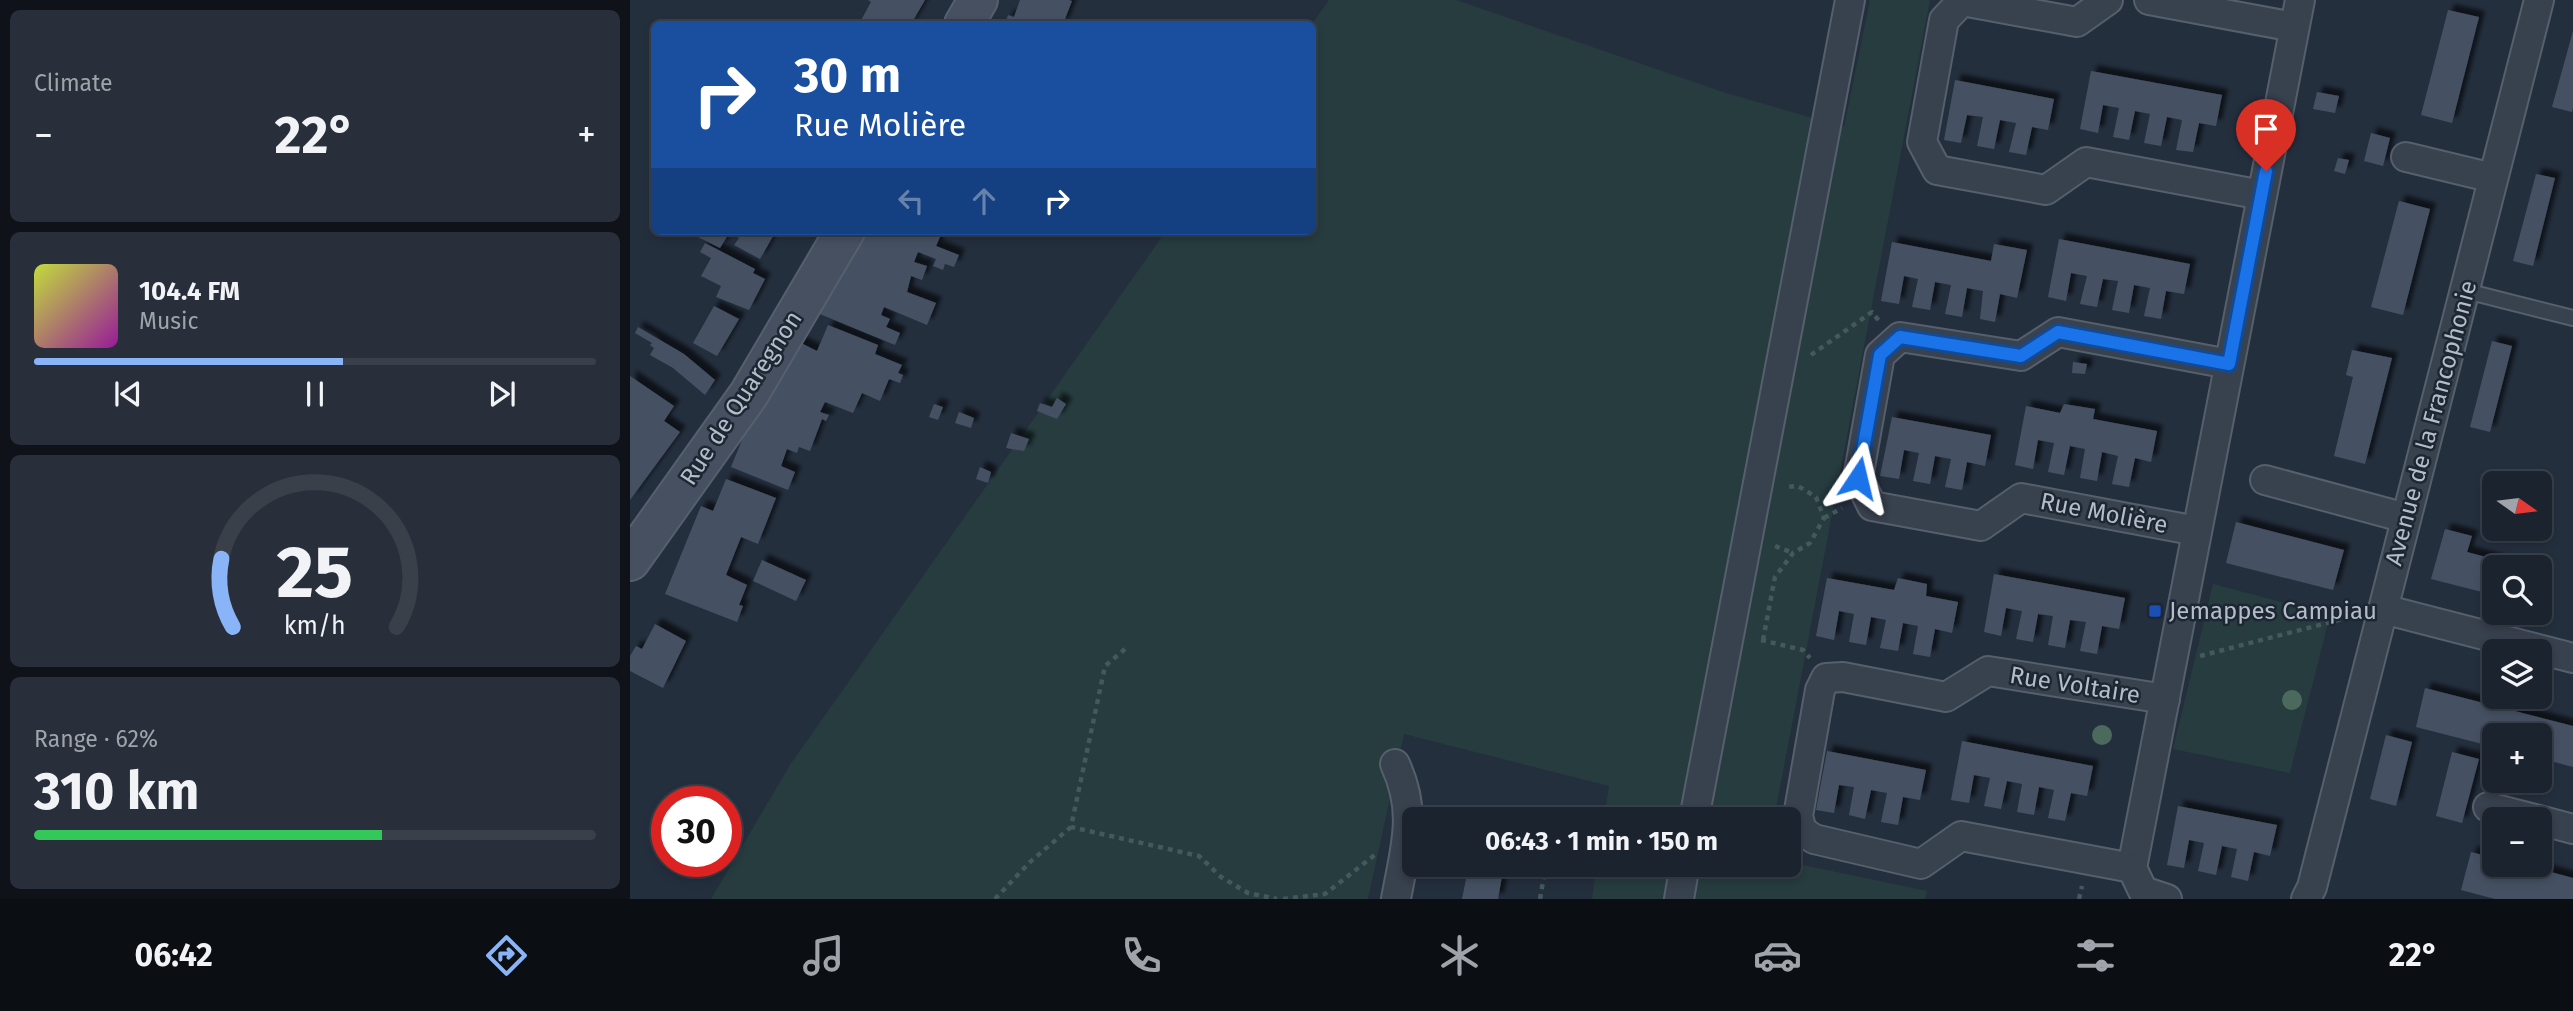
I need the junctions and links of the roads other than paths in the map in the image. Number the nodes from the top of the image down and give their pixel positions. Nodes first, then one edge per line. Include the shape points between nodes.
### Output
1 (978, 0) edge
2 (1850, 0) edge
3 (2109, 0) edge
4 (2149, 0) edge
5 (2539, 0) edge
6 (2297, 14) edge
7 (966, 21) edge
8 (2406, 157) dead end
9 (2493, 178) junction
10 (2262, 195) junction
11 (843, 235) edge
12 (2466, 290) junction
13 (2573, 318) edge
14 (2229, 364) junction
15 (2264, 480) dead end
16 (2406, 519) junction
17 (2197, 531) junction
18 (630, 561) edge
19 (2383, 609) junction
20 (2573, 659) edge
21 (2165, 699) junction
22 (1395, 764) dead end
23 (1696, 807) edge
24 (2552, 824) edge
25 (2573, 829) edge
26 (2132, 868) junction
27 (1682, 877) edge
28 (2309, 893) edge
29 (1396, 899) edge
30 (1678, 899) edge
31 (2167, 899) edge

1 - 7 street
2 - 23 street
3 - 10 street via 2077,22 1962,1 1944,20 1922,142 1937,170 2046,190 2086,162
4 - 6 street
5 - 9 street, Avenue de la Francophonie
6 - 10 street
8 - 9 street
9 - 12 street, Avenue de la Francophonie
10 - 14 street
11 - 18 street, Rue de Quaregnon via 749,394
12 - 13 lane
12 - 16 street, Avenue de la Francophonie
14 - 17 street
14 - 17 street, Rue Molière via 2058,332 2021,356 1900,337 1880,355 1858,478 1872,506 1981,526 2021,498
15 - 16 street
16 - 19 street, Avenue de la Francophonie
17 - 21 street
19 - 20 street
19 - 28 street, Avenue de la Francophonie
21 - 26 street
21 - 26 street, Rue Voltaire via 1988,671 1946,697 1843,677 1826,678 1820,690 1798,816 1802,831 1814,839 1921,863 1961,836
22 - 29 street via 1407,791 1410,822
24 - 25 street
26 - 31 street via 2144,891
27 - 30 street

